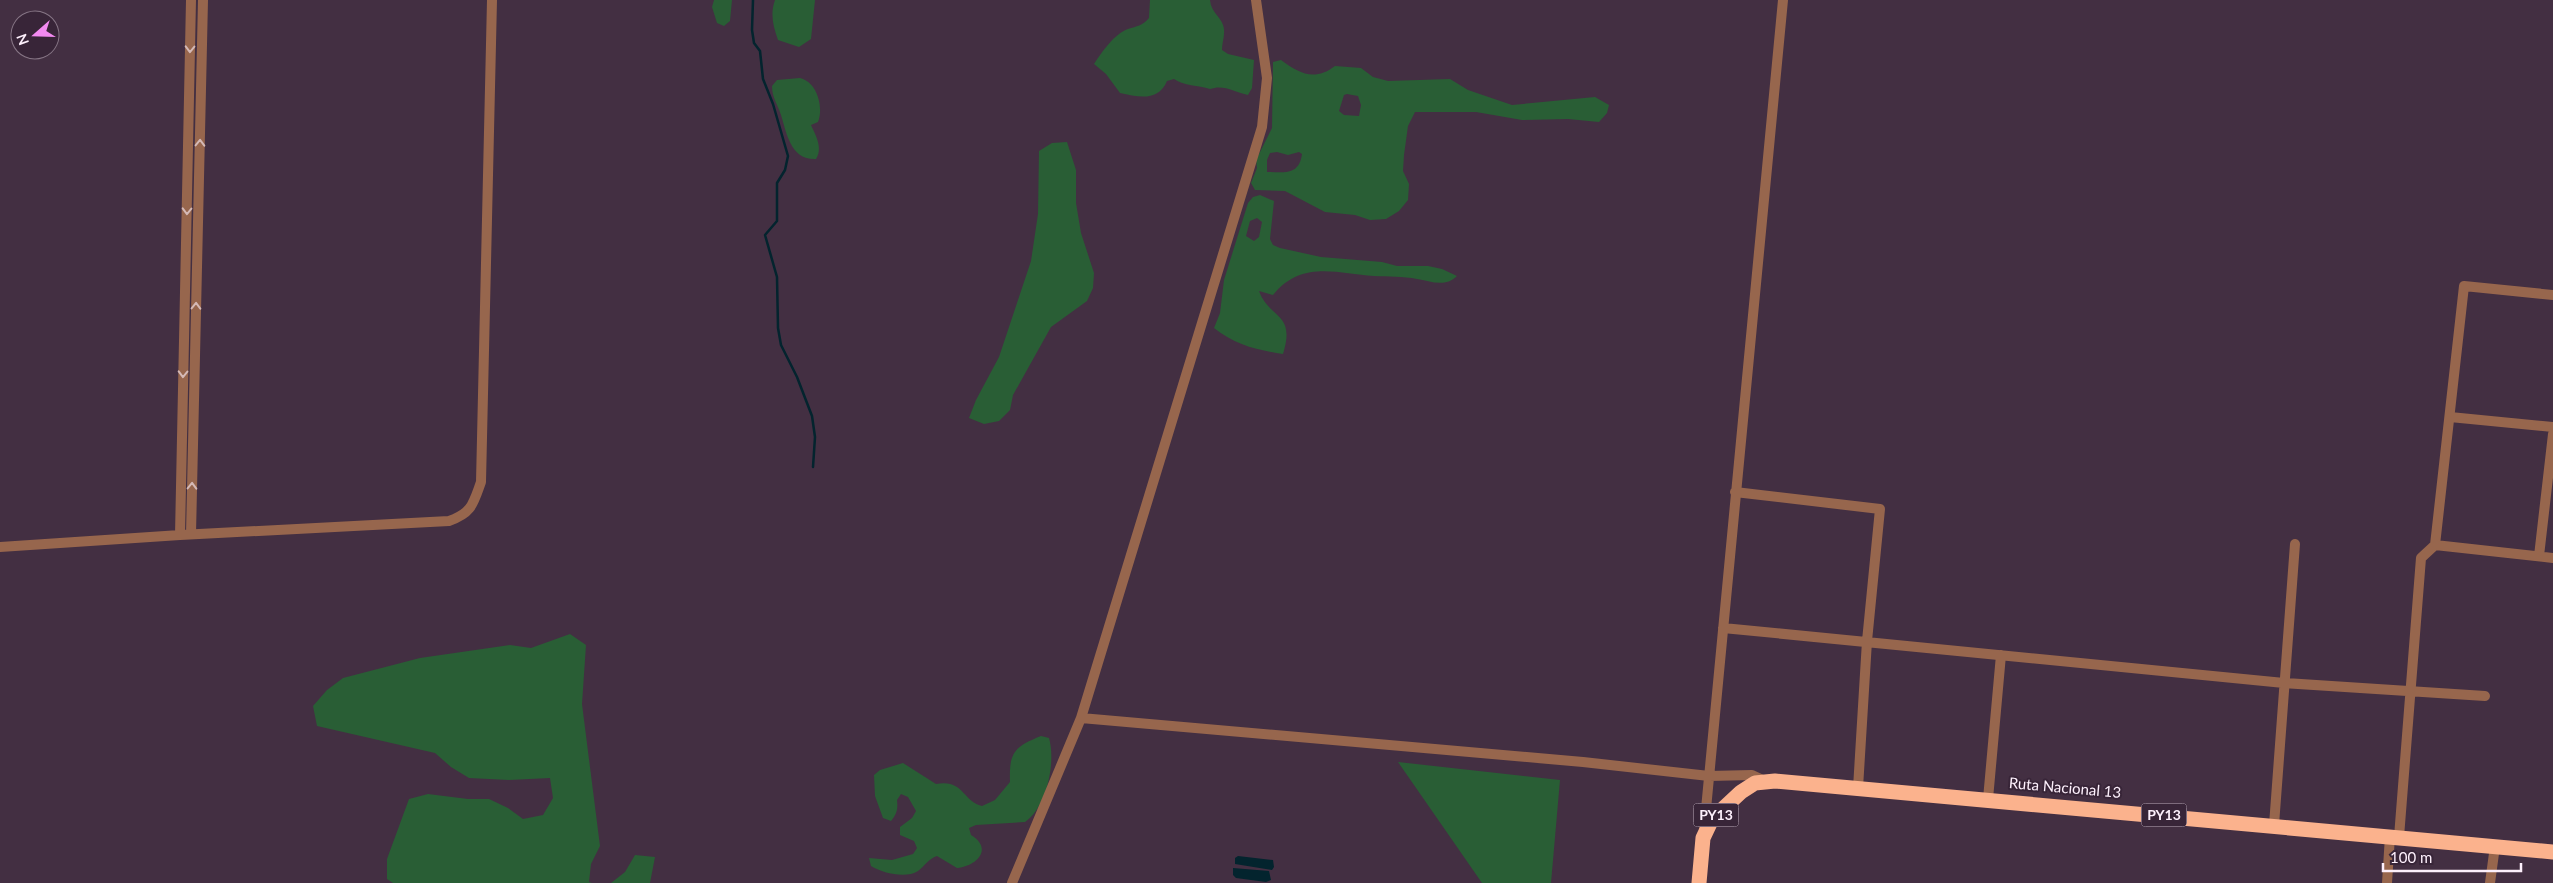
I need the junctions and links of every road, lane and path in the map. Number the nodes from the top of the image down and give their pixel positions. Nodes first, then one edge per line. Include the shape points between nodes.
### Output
1 (191, 0) edge
2 (203, 0) edge
3 (492, 0) edge
4 (1256, 0) edge
5 (1783, 0) edge
6 (2553, 295) edge
7 (2450, 417) junction
8 (2553, 427) edge
9 (2553, 434) edge
10 (1735, 492) junction
11 (186, 535) junction
12 (2295, 544) dead end
13 (2435, 545) junction
14 (0, 547) edge
15 (2539, 556) junction
16 (2553, 558) edge
17 (1723, 628) junction
18 (1868, 641) junction
19 (2002, 655) junction
20 (2284, 682) junction
21 (2412, 692) junction
22 (2486, 696) dead end
23 (1081, 718) junction
24 (1710, 776) junction
25 (1766, 782) junction
26 (1858, 788) junction
27 (1988, 799) junction
28 (2274, 825) junction
29 (2395, 837) junction
30 (1703, 838) junction
31 (2495, 846) junction
32 (2553, 852) edge
33 (1012, 883) edge
34 (1699, 883) edge
35 (2387, 883) edge
36 (2490, 883) edge

1 -> 11 street
11 -> 2 street
3 - 11 street via 481,482 474,502 464,516 449,521
4 - 23 street via 1267,78 1262,127
5 - 10 street
6 - 7 street via 2464,286
7 - 8 street
7 - 13 street
9 - 15 street
10 - 17 street
10 - 18 street via 1880,509
11 - 14 street
12 - 20 street
13 - 15 street
13 - 21 street via 2421,558
15 - 16 street
17 - 18 street
17 - 24 street
18 - 19 street
18 - 26 street
19 - 20 street
19 - 27 street
20 - 21 street
20 - 28 street
21 - 22 street
21 - 29 street
23 - 24 street
23 - 33 street
24 - 25 street via 1752,775
24 - 30 street
25 - 26 highway, Ruta Nacional 13 / PY13
25 - 30 highway, Ruta Nacional 13 / PY13 via 1755,784 1725,805 1712,819
26 - 27 highway, Ruta Nacional 13 / PY13
27 - 28 highway, Ruta Nacional 13 / PY13
28 - 29 highway, Ruta Nacional 13 / PY13
29 - 31 highway, Ruta Nacional 13 / PY13
29 - 35 street
30 - 34 highway, Ruta Nacional 13 / PY13
31 - 32 highway, Ruta Nacional 13 / PY13
31 - 36 street

